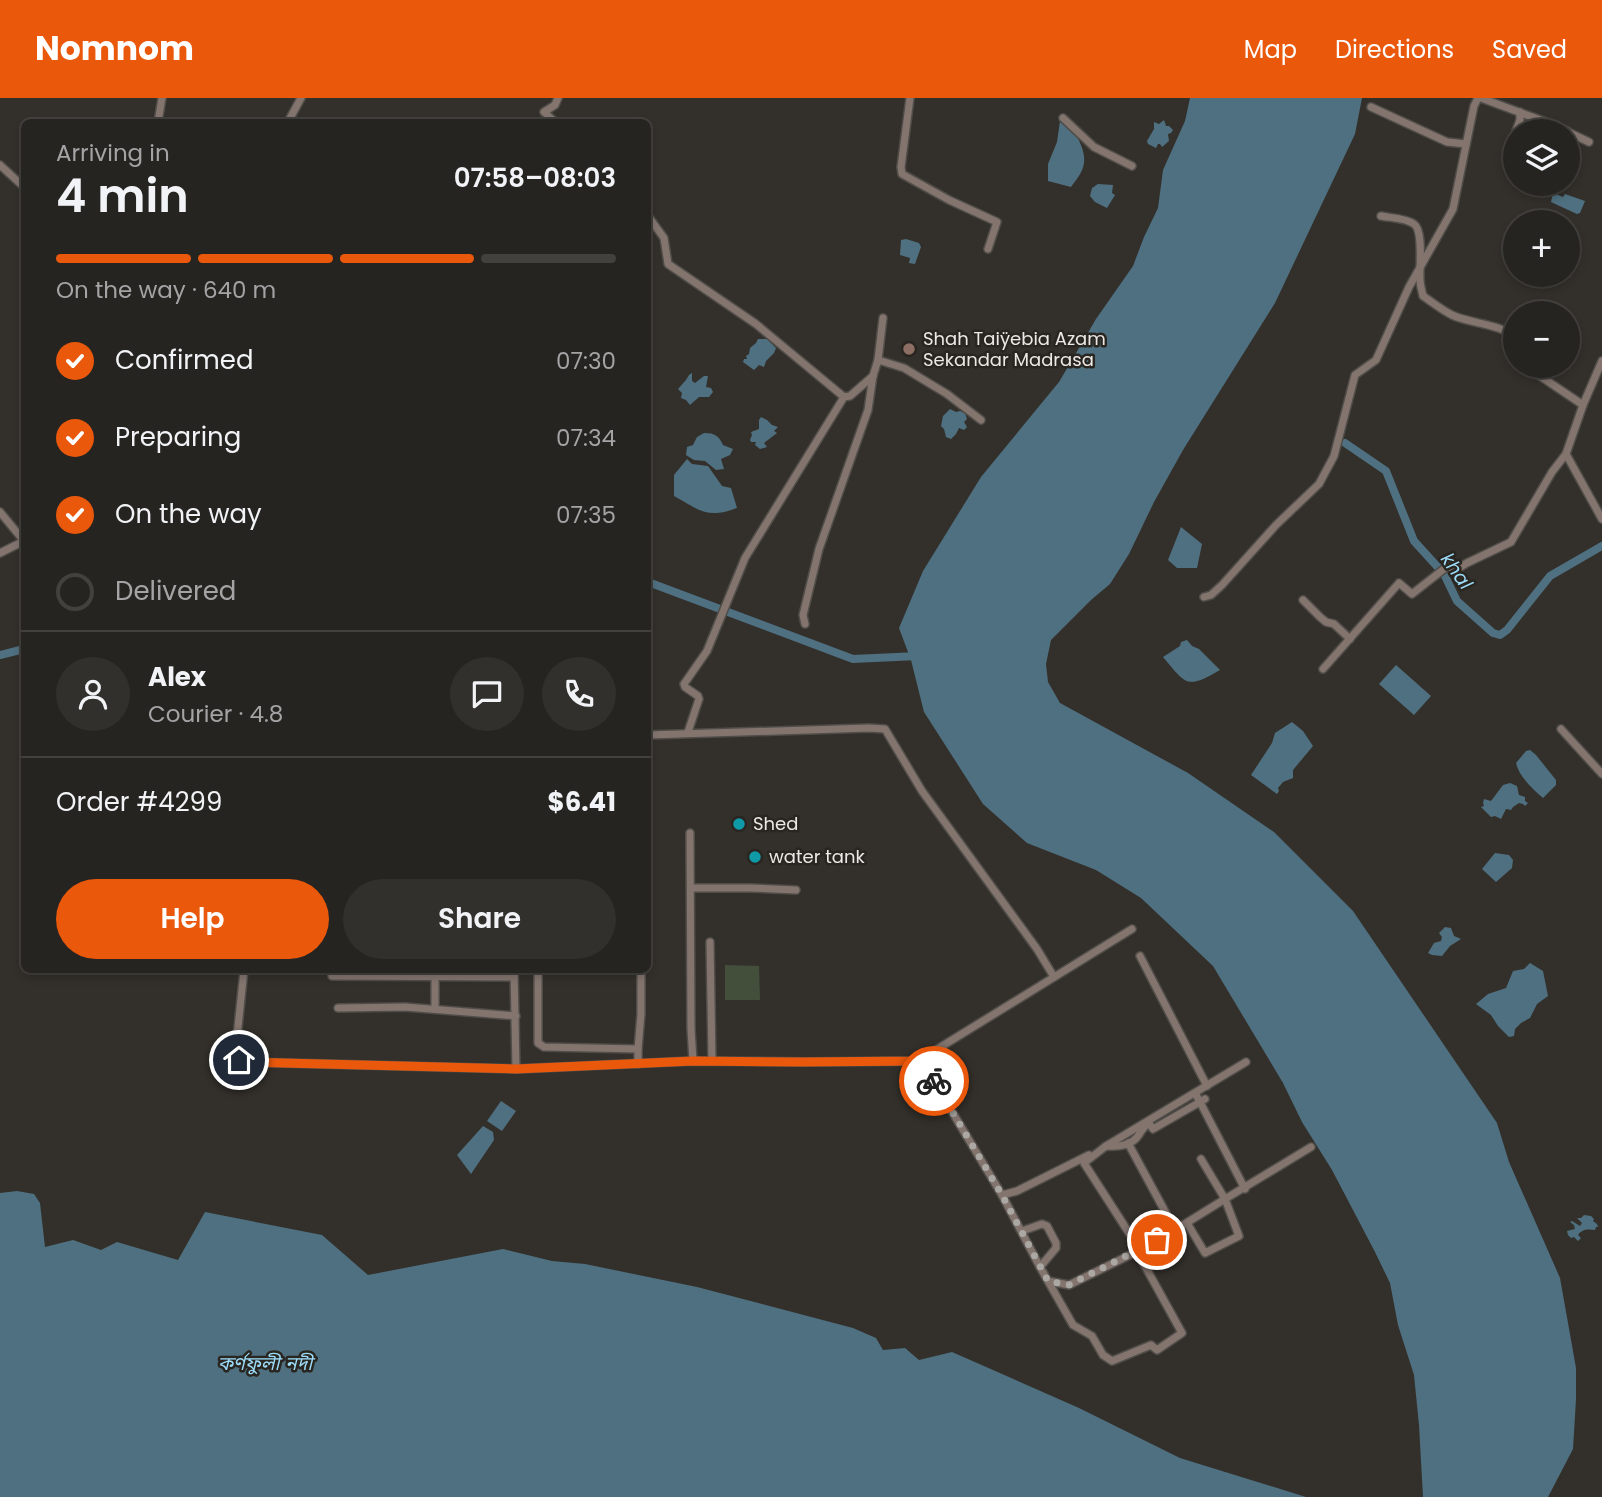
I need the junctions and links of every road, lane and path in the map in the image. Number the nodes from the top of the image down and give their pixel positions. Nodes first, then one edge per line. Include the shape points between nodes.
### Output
1 (162, 98) edge
2 (301, 98) edge
3 (558, 98) edge
4 (910, 98) edge
5 (1480, 98) edge
6 (1371, 107) dead end
7 (1520, 112) junction
8 (1063, 118) dead end
9 (158, 119) edge
10 (290, 119) edge
11 (552, 119) edge
12 (1520, 119) edge
13 (1540, 119) edge
14 (1580, 137) edge
15 (1589, 142) dead end
16 (1466, 144) junction
17 (0, 166) edge
18 (1132, 166) dead end
19 (21, 184) edge
20 (1381, 216) dead end
21 (651, 220) edge
22 (988, 249) dead end
23 (1421, 264) junction
24 (883, 317) dead end
25 (1503, 331) edge
26 (878, 360) junction
27 (1602, 361) edge
28 (873, 376) junction
29 (1543, 378) edge
30 (844, 397) junction
31 (1583, 405) junction
32 (981, 420) dead end
33 (1566, 454) junction
34 (0, 512) edge
35 (1602, 519) edge
36 (21, 537) edge
37 (21, 542) edge
38 (0, 553) edge
39 (1204, 597) dead end
40 (1303, 600) dead end
41 (805, 624) dead end
42 (1350, 639) junction
43 (1323, 669) dead end
44 (1561, 729) dead end
45 (688, 732) junction
46 (651, 735) edge
47 (1602, 774) edge
48 (690, 833) dead end
49 (691, 888) junction
50 (796, 890) dead end
51 (1132, 929) dead end
52 (710, 942) dead end
53 (1140, 956) dead end
54 (244, 973) edge
55 (332, 973) edge
56 (514, 973) edge
57 (538, 973) edge
58 (641, 973) edge
59 (435, 976) junction
60 (1054, 977) junction
61 (338, 1008) dead end
62 (435, 1009) junction
63 (516, 1016) junction
64 (638, 1049) junction
65 (921, 1060) junction
66 (693, 1061) junction
67 (712, 1061) junction
68 (1246, 1062) dead end
69 (638, 1064) junction
70 (516, 1069) junction
71 (1207, 1086) junction
72 (1195, 1093) junction
73 (1203, 1101) junction
74 (1128, 1143) junction
75 (1106, 1146) junction
76 (1311, 1147) dead end
77 (1201, 1159) dead end
78 (1245, 1189) junction
79 (1002, 1195) junction
80 (1225, 1199) junction
81 (1186, 1223) junction
82 (1175, 1230) junction
83 (1022, 1231) junction
84 (1140, 1251) junction
85 (1040, 1267) junction
86 (1048, 1281) junction

1 - 9 street
2 - 10 street
3 - 11 street via 544,112
4 - 22 street via 902,174 997,222
5 - 7 street
5 - 16 street
6 - 16 street via 1447,142
7 - 12 street
7 - 13 street
8 - 18 street via 1094,147
14 - 15 street
16 - 23 street via 1453,209
17 - 19 street
20 - 23 street via 1415,224
21 - 30 street via 664,238 668,264 756,324
23 - 25 street via 1423,296 1452,315
23 - 39 street via 1376,360 1355,375 1334,456 1319,484 1223,585
24 - 26 street
26 - 28 street
26 - 32 street via 915,374
27 - 31 street
28 - 30 street
28 - 41 street via 868,410 818,549 803,615
29 - 31 street
30 - 45 street via 745,558 707,651 684,684 699,699
31 - 33 street
33 - 35 street
33 - 42 street via 1511,542 1454,571 1449,565 1412,594 1399,583
34 - 36 street
37 - 38 street
40 - 42 street
42 - 43 street
44 - 47 street
45 - 46 street
45 - 60 street via 885,729 922,791
48 - 49 street
49 - 50 street
49 - 66 street
51 - 60 street
52 - 67 street
53 - 71 street
54 - 70 street via 235,1056 244,1062
55 - 59 street
56 - 59 street
56 - 63 street
57 - 64 street via 540,1045
58 - 64 street
59 - 62 street
60 - 65 street
61 - 62 street
62 - 63 street
63 - 70 street
64 - 69 street
65 - 67 street
65 - 79 street
66 - 67 street
66 - 69 street
68 - 71 street
69 - 70 street
71 - 72 street
72 - 73 street
72 - 75 street
73 - 74 street via 1153,1129 1149,1124
73 - 78 street
74 - 75 street via 1120,1148
74 - 82 street
75 - 79 street
75 - 84 street via 1084,1163
76 - 78 street
77 - 80 street
78 - 80 street
79 - 83 street
80 - 81 street
80 - 81 street via 1240,1236 1205,1253
81 - 82 street
82 - 84 street
83 - 85 street
83 - 85 street via 1042,1224 1056,1244
84 - 86 street via 1069,1285
84 - 86 street via 1182,1333 1157,1350 1151,1345 1112,1361 1092,1336 1073,1325
85 - 86 street

